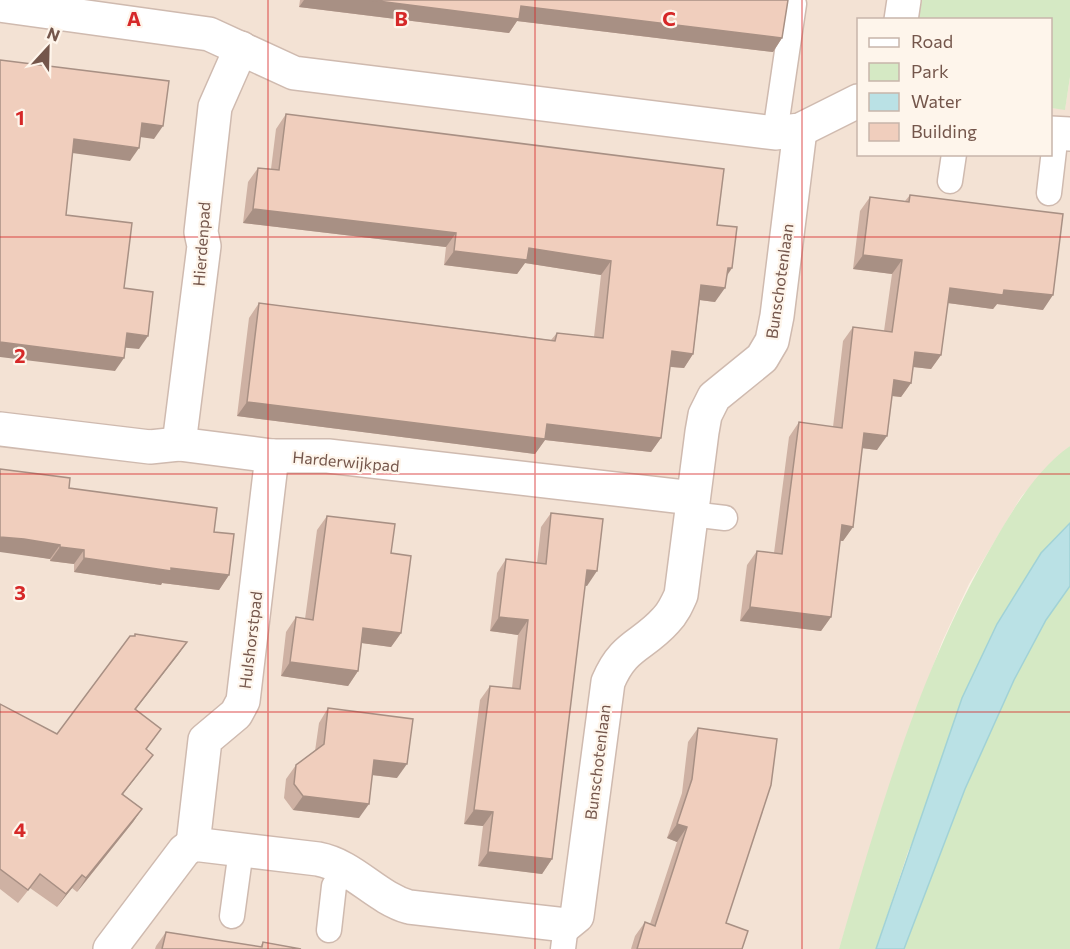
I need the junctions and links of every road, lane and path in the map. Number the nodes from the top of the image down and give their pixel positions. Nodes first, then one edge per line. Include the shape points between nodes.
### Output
1 (904, 0) edge
2 (794, 4) dead end
3 (0, 5) edge
4 (901, 18) edge
5 (241, 48) junction
6 (857, 101) edge
7 (788, 132) junction
8 (1059, 133) edge
9 (954, 156) edge
10 (950, 181) dead end
11 (1049, 193) dead end
12 (0, 429) edge
13 (178, 444) junction
14 (272, 456) junction
15 (692, 506) junction
16 (725, 518) dead end
17 (193, 844) junction
18 (241, 850) junction
19 (345, 868) junction
20 (232, 916) dead end
21 (329, 930) dead end
22 (564, 937) edge
23 (110, 949) edge

1 - 4 street
2 - 7 lane
3 - 5 street via 187,30 209,34
5 - 7 street via 294,73
5 - 13 street, Hierdenpad via 214,107 201,232 204,246
6 - 7 street
7 - 15 street, Bunschotenlaan via 777,316 772,341 762,358 709,404
8 - 11 lane
9 - 10 lane
12 - 13 street, Harderwijkpad via 150,447
13 - 14 street, Harderwijkpad
14 - 15 street, Harderwijkpad via 328,456
14 - 17 street, Hulshorstpad via 243,701 236,714 205,740
15 - 16 lane
15 - 22 street, Bunschotenlaan via 681,595 675,608 663,623 629,649 608,682 577,916
17 - 18 street, Bunschotenlaan
17 - 23 street
18 - 19 street, Bunschotenlaan via 318,860
18 - 20 lane
19 - 21 lane via 334,886
19 - 22 street, Bunschotenlaan via 394,903

